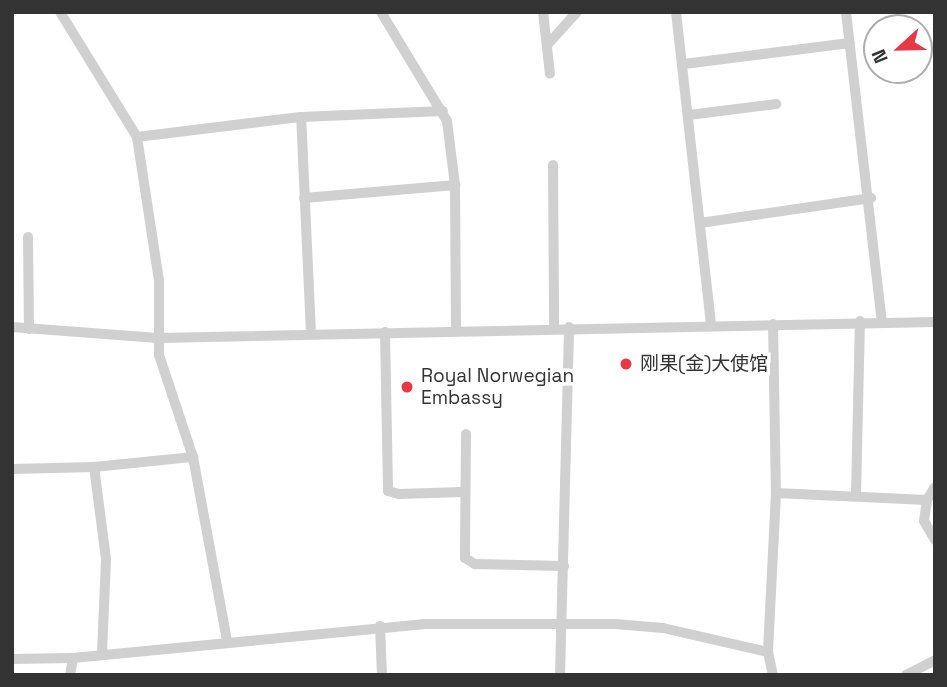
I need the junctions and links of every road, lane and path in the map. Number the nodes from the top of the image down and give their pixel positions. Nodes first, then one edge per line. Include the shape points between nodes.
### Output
1 (60, 12) edge
2 (381, 12) edge
3 (543, 12) edge
4 (577, 12) edge
5 (676, 12) edge
6 (846, 12) edge
7 (850, 43) junction
8 (548, 44) junction
9 (684, 64) junction
10 (550, 74) dead end
11 (776, 104) dead end
12 (443, 111) junction
13 (689, 115) junction
14 (301, 117) junction
15 (137, 137) junction
16 (553, 165) dead end
17 (455, 185) junction
18 (304, 198) junction
19 (871, 198) junction
20 (700, 223) junction
21 (28, 237) dead end
22 (860, 321) junction
23 (882, 322) junction
24 (935, 322) edge
25 (711, 324) junction
26 (773, 324) junction
27 (12, 327) edge
28 (569, 327) junction
29 (554, 328) junction
30 (29, 329) junction
31 (456, 331) junction
32 (385, 332) junction
33 (311, 334) junction
34 (158, 338) junction
35 (466, 435) dead end
36 (193, 457) junction
37 (94, 467) junction
38 (12, 469) edge
39 (935, 487) edge
40 (462, 492) junction
41 (776, 493) junction
42 (856, 495) junction
43 (927, 500) junction
44 (935, 540) edge
45 (564, 566) junction
46 (561, 624) junction
47 (380, 626) junction
48 (227, 640) junction
49 (102, 652) junction
50 (768, 652) junction
51 (73, 658) junction
52 (12, 659) edge
53 (935, 660) edge
54 (71, 675) edge
55 (382, 675) edge
56 (560, 675) edge
57 (773, 675) edge
58 (906, 675) edge

1 - 15 street
2 - 12 street
3 - 8 street
4 - 8 street
5 - 9 street
6 - 7 street
7 - 9 street
7 - 19 street
8 - 10 street
9 - 13 street
11 - 13 street
12 - 14 street
12 - 17 street
13 - 20 street
14 - 15 street
14 - 18 street
15 - 34 street via 155,237
16 - 29 street
17 - 18 street
17 - 31 street
18 - 33 street
19 - 20 street
19 - 23 street
20 - 25 street
21 - 30 street
22 - 23 street
22 - 26 street
22 - 42 street
23 - 24 street
25 - 26 street
25 - 28 street
26 - 41 street
27 - 30 street
28 - 29 street
28 - 45 street
29 - 31 street
30 - 34 street
31 - 32 street
32 - 33 street
32 - 40 street via 388,491
33 - 34 street
34 - 36 street via 159,355
35 - 40 street
36 - 37 street
36 - 48 street
37 - 38 street
37 - 49 street via 106,559
39 - 43 street
40 - 45 street via 469,563
41 - 42 street
41 - 50 street
42 - 43 street
43 - 44 street via 925,522
45 - 46 street
46 - 47 street
46 - 50 street via 663,628
46 - 56 street
47 - 48 street
47 - 55 street
48 - 49 street
49 - 51 street
50 - 57 street
51 - 52 street
51 - 54 street
53 - 58 street

